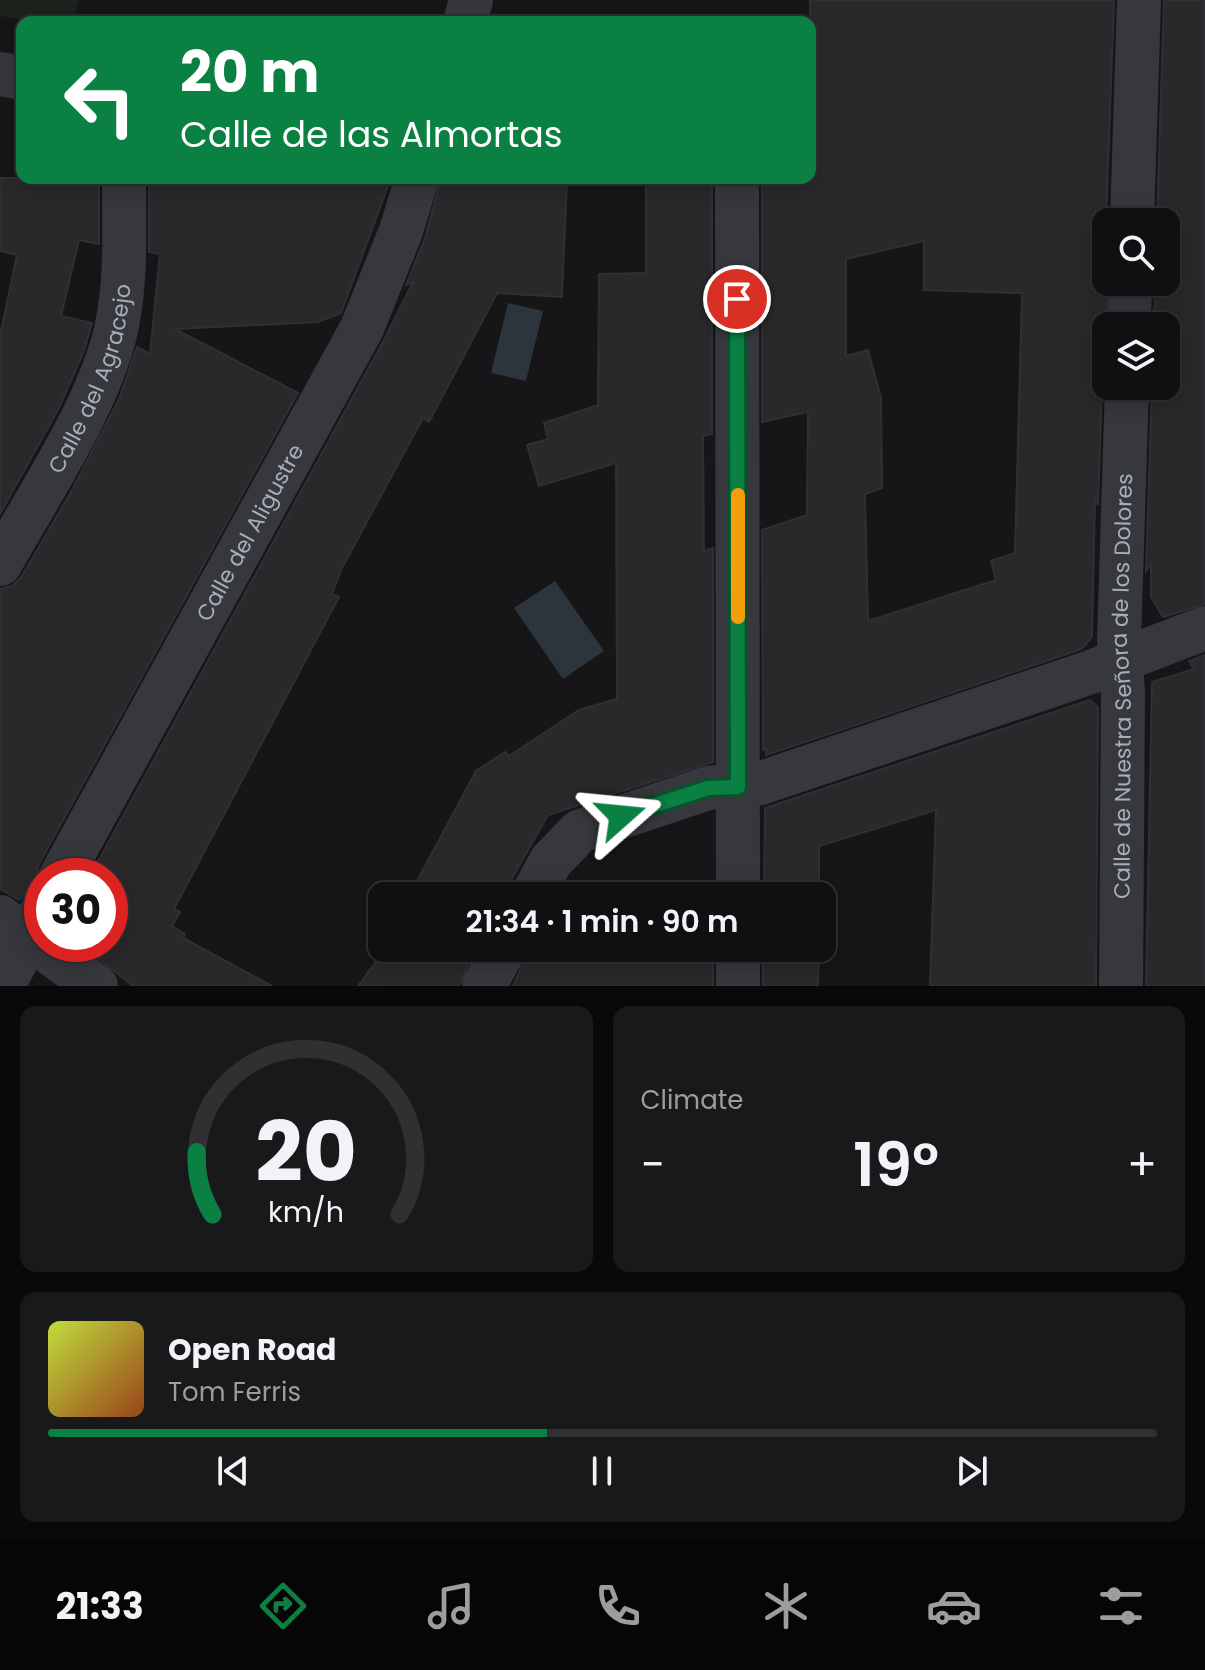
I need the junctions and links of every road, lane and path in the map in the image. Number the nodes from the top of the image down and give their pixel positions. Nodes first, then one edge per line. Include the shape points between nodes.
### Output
1 (1139, 0) edge
2 (124, 184) edge
3 (415, 184) edge
4 (737, 184) edge
5 (1132, 208) edge
6 (1127, 400) edge
7 (0, 564) edge
8 (1205, 628) edge
9 (1121, 660) junction
10 (738, 787) junction
11 (71, 858) edge
12 (540, 882) edge
13 (738, 882) edge
14 (23, 922) edge
15 (497, 962) edge
16 (738, 962) edge
17 (3, 986) edge
18 (96, 986) edge
19 (484, 986) edge
20 (738, 986) edge
21 (1121, 986) edge

1 - 5 street
2 - 7 street, Calle del Agracejo via 119,311 111,347
3 - 11 street, Calle del Aligustre via 362,328
4 - 10 street
6 - 9 street, Calle de Nuestra Señora de los Dolores
8 - 9 street
9 - 10 street
9 - 21 street, Calle de Nuestra Señora de los Dolores
10 - 12 street via 708,788 592,825 569,839
10 - 13 street
14 - 17 street
14 - 18 street
15 - 19 street
16 - 20 street

